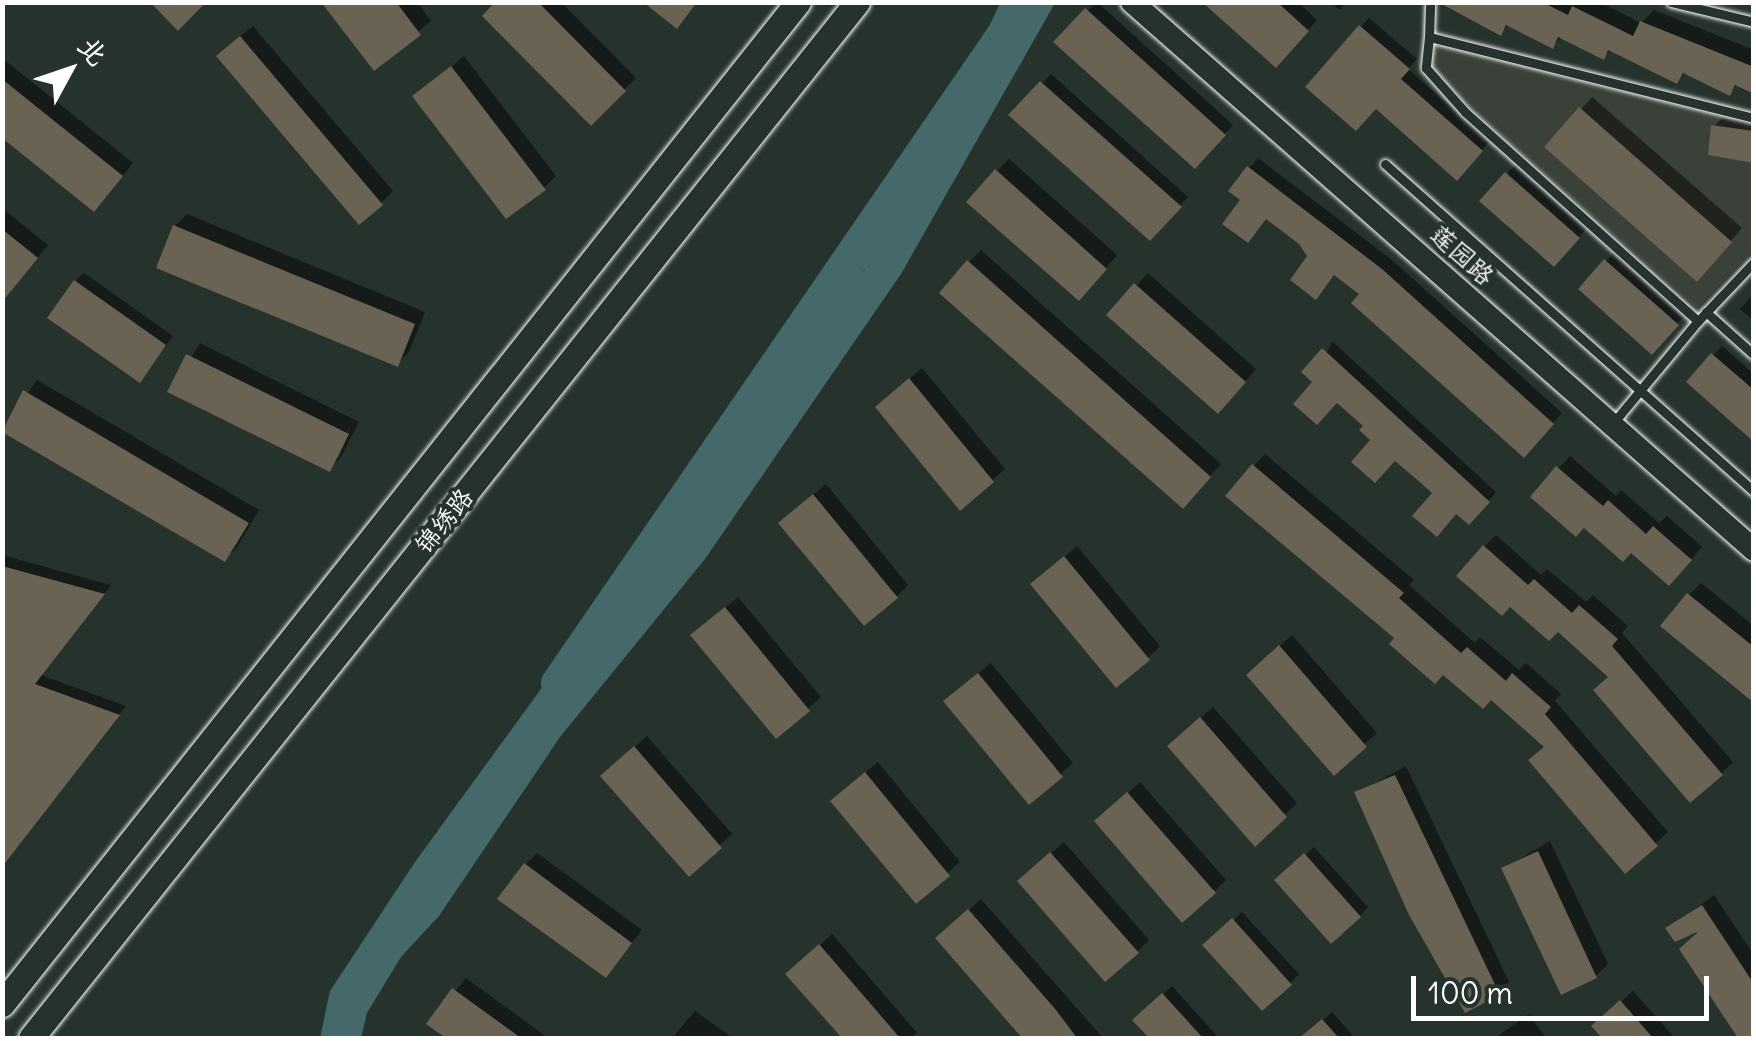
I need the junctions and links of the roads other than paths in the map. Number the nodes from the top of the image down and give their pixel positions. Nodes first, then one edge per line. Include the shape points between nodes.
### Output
1 (798, 2) edge
2 (857, 2) edge
3 (1132, 2) edge
4 (1430, 2) edge
5 (1671, 2) edge
6 (1754, 22) edge
7 (1430, 36) junction
8 (1754, 118) edge
9 (1385, 164) dead end
10 (1754, 262) edge
11 (1702, 316) junction
12 (1754, 356) edge
13 (1638, 395) junction
14 (1612, 425) junction
15 (1754, 492) edge
16 (1754, 550) edge
17 (2, 1004) edge
18 (32, 1038) edge

1 - 17 main road, 锦绣路
2 - 18 main road, 锦绣路
3 - 14 street, 莲园路
4 - 7 lane
5 - 6 lane
7 - 8 lane
7 - 11 lane via 1426,68 1465,112
9 - 13 lane
10 - 11 lane
11 - 12 lane
11 - 13 lane
13 - 14 lane
13 - 15 lane
14 - 16 street, 莲园路

